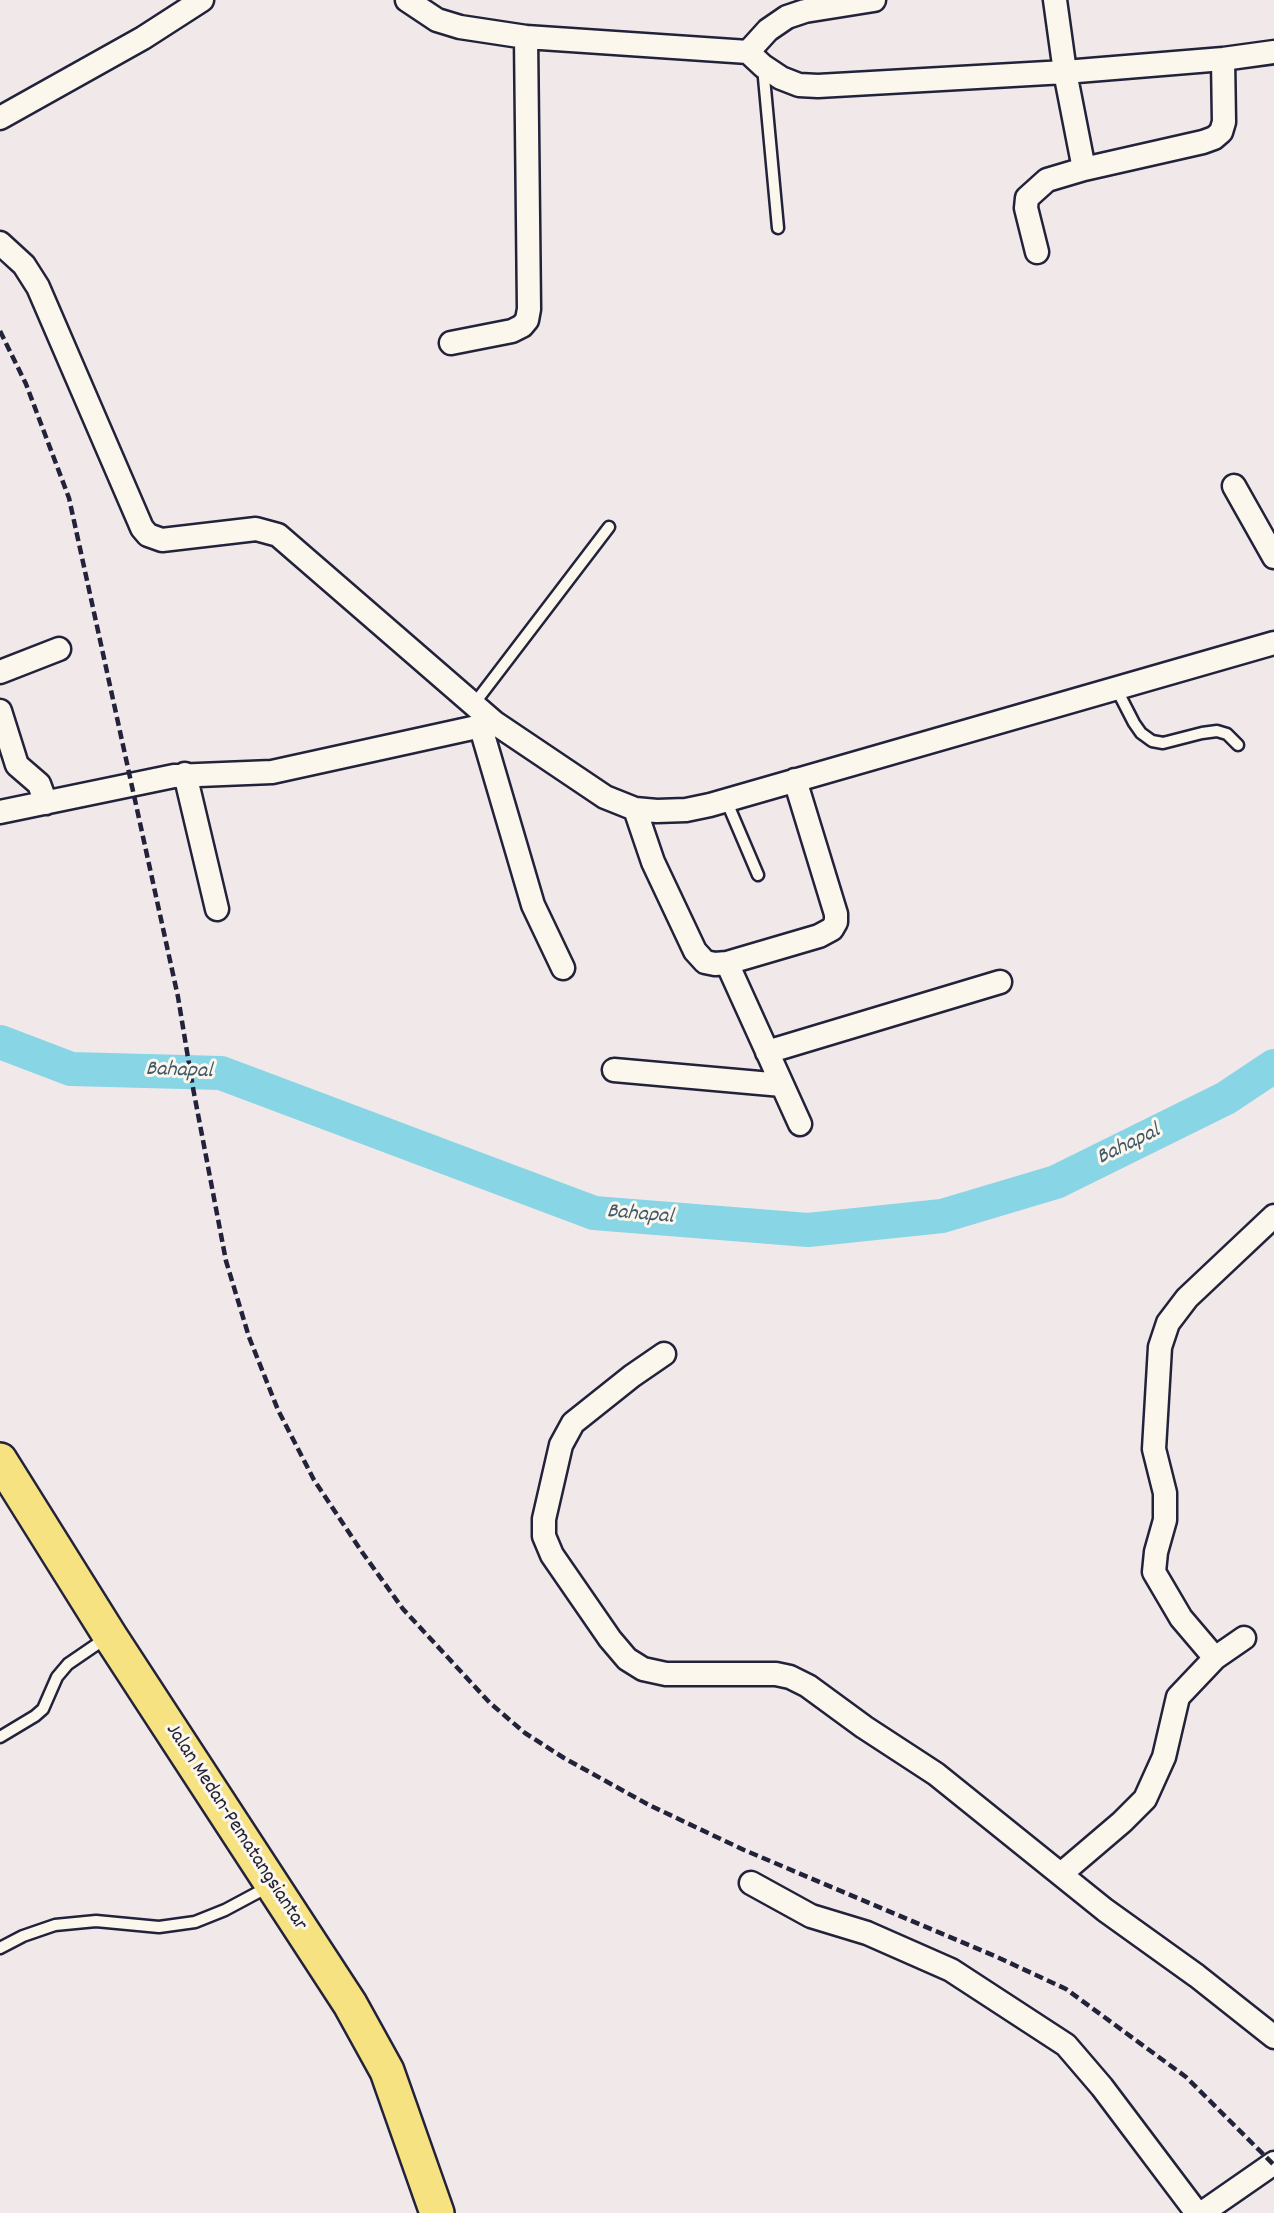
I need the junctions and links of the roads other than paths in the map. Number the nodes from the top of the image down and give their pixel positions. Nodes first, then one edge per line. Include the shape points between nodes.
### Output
1 (407, 0) edge
2 (874, 0) edge
3 (1055, 0) edge
4 (196, 2) edge
5 (785, 9) edge
6 (526, 37) junction
7 (1274, 52) edge
8 (755, 59) junction
9 (1223, 59) junction
10 (1065, 72) junction
11 (0, 118) edge
12 (1084, 169) junction
13 (778, 228) dead end
14 (0, 243) edge
15 (1037, 252) dead end
16 (451, 343) dead end
17 (1234, 486) dead end
18 (609, 527) dead end
19 (1274, 557) edge
20 (1274, 643) edge
21 (59, 649) dead end
22 (0, 672) edge
23 (1116, 687) junction
24 (474, 704) junction
25 (0, 711) edge
26 (488, 725) junction
27 (1238, 745) dead end
28 (184, 774) junction
29 (795, 780) junction
30 (726, 800) junction
31 (46, 803) junction
32 (635, 809) junction
33 (0, 812) edge
34 (758, 875) dead end
35 (217, 909) dead end
36 (728, 963) junction
37 (563, 968) dead end
38 (1000, 982) dead end
39 (767, 1052) junction
40 (614, 1070) dead end
41 (783, 1085) junction
42 (800, 1124) dead end
43 (1274, 1216) edge
44 (664, 1354) dead end
45 (0, 1460) edge
46 (110, 1636) junction
47 (1244, 1638) dead end
48 (1215, 1658) junction
49 (0, 1737) edge
50 (1061, 1874) junction
51 (751, 1883) dead end
52 (272, 1884) junction
53 (0, 1948) edge
54 (1274, 2037) edge
55 (1271, 2171) edge
56 (437, 2213) edge
57 (1197, 2213) edge
58 (1202, 2213) edge

1 - 6 street via 437,20
2 - 5 street via 804,11
3 - 10 street
4 - 11 street via 143,38
5 - 8 street via 768,30
6 - 8 street
6 - 16 street via 530,309 527,320 512,331
7 - 9 street
8 - 10 street via 799,86
8 - 13 lane
9 - 10 street
9 - 12 street via 1224,122 1214,138
10 - 12 street
12 - 15 street via 1047,180 1027,198
14 - 24 street via 24,265 38,287 148,535 162,540 245,529 272,532
17 - 19 street
18 - 24 lane
20 - 23 street
21 - 22 street
23 - 27 lane via 1134,723 1152,741 1163,743 1217,731 1227,734
23 - 29 street
24 - 26 street
25 - 31 street via 17,765 39,784
26 - 28 street via 272,772
26 - 32 street via 605,797
26 - 37 street via 533,904
28 - 31 street
28 - 35 street
29 - 30 street
29 - 36 street via 836,922 819,936
30 - 32 street via 686,810
30 - 34 lane
31 - 33 street
32 - 36 street via 653,862 695,951 705,962
36 - 39 street
38 - 39 street
39 - 41 street
40 - 41 street
41 - 42 street
43 - 48 street via 1187,1298 1168,1323 1160,1347 1154,1449 1166,1493 1166,1520 1154,1572 1181,1618
44 - 50 street via 573,1423 561,1445 544,1519 544,1536 552,1555 610,1639 627,1659 643,1669 666,1674 776,1674 808,1686 936,1774
45 - 46 highway, Jalan Medan-Pematangsiantar
46 - 49 lane via 68,1664 57,1677 43,1709
46 - 52 highway, Jalan Medan-Pematangsiantar
47 - 48 street
48 - 50 street via 1178,1697 1164,1757 1144,1799
50 - 54 street
51 - 57 street via 811,1916 867,1933 951,1970 1060,2041 1102,2087
52 - 53 lane via 195,1922 159,1927 96,1922 55,1925
52 - 56 highway, Jalan Medan-Pematangsiantar via 350,2004 387,2072
55 - 58 street

